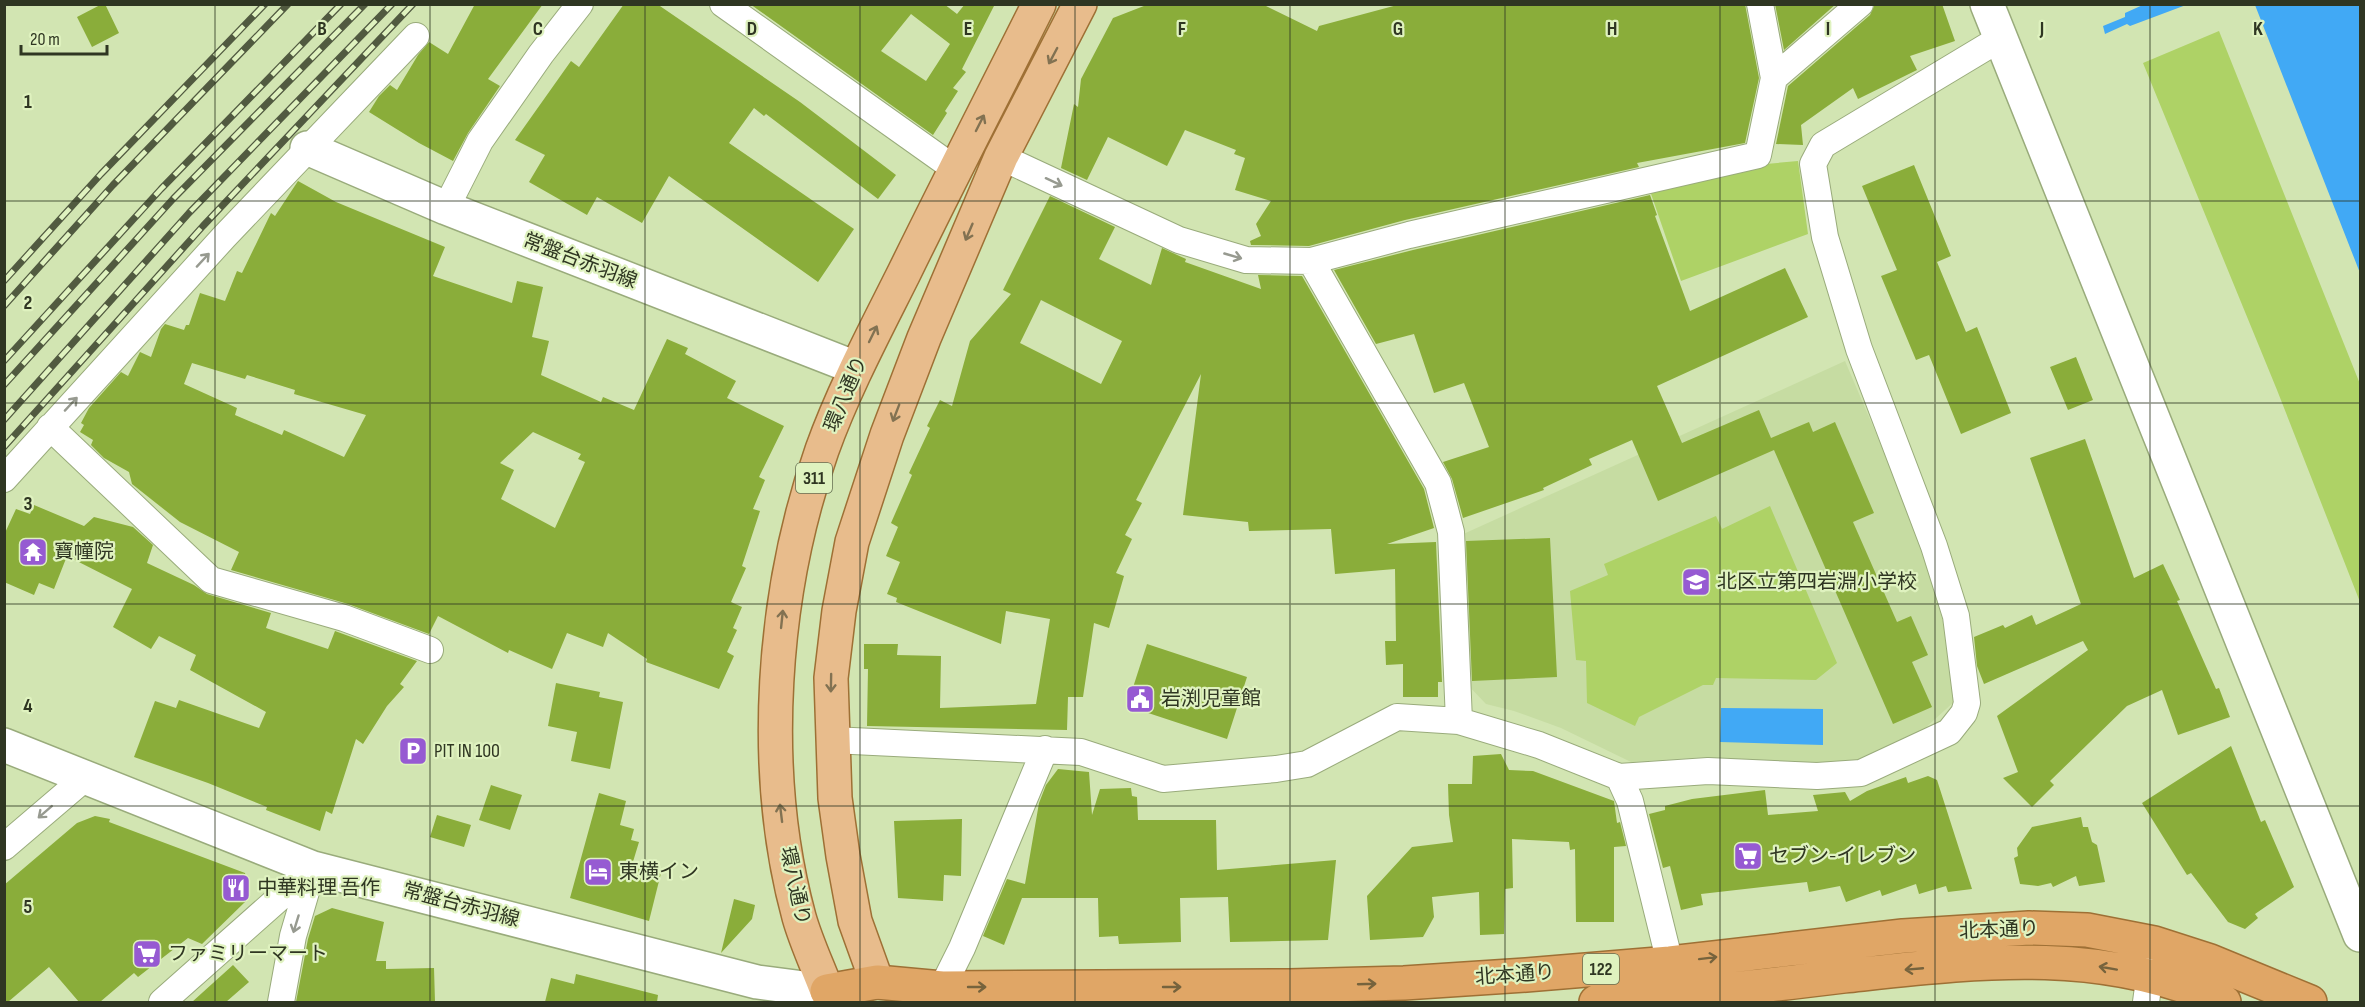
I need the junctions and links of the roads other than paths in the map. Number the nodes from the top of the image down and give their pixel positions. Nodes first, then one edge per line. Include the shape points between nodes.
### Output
1 (580, 4) edge
2 (723, 4) edge
3 (1039, 4) edge
4 (1080, 4) edge
5 (1760, 4) edge
6 (1860, 4) edge
7 (1987, 4) edge
8 (416, 36) dead end
9 (2001, 38) junction
10 (1774, 78) junction
11 (307, 147) junction
12 (960, 160) junction
13 (998, 162) junction
14 (446, 208) junction
15 (1311, 261) junction
16 (856, 368) junction
17 (50, 427) junction
18 (4, 479) edge
19 (430, 651) dead end
20 (1459, 721) junction
21 (832, 740) junction
22 (4, 745) edge
23 (1045, 749) junction
24 (86, 777) junction
25 (1619, 777) junction
26 (4, 847) edge
27 (313, 868) junction
28 (2361, 934) edge
29 (2154, 943) junction
30 (1659, 964) junction
31 (942, 988) junction
32 (2148, 989) edge
33 (881, 992) edge
34 (1288, 994) edge
35 (833, 1000) edge
36 (1651, 1000) edge
37 (162, 1002) edge
38 (281, 1002) edge
39 (1596, 1002) edge
40 (2224, 1002) edge
41 (2310, 1002) edge

1 - 14 street via 480,141
2 - 12 street
12 -> 3 main road, 環八通り / 311
4 -> 13 main road
5 - 10 street
6 - 10 street
7 - 9 main road
8 - 11 street
9 - 25 street via 1823,145 1813,164 1825,237 1859,350 1934,546 1956,616 1967,703 1964,713 1949,732 1861,773 1817,776 1708,771
9 - 28 main road
10 - 15 street via 1758,155
11 - 14 main road, 常盤台赤羽線
17 -> 11 street
12 - 13 main road
16 -> 12 main road, 環八通り / 311
13 -> 15 street via 1179,240 1246,260
13 -> 21 main road via 924,338 852,542 838,611 831,678
14 - 16 main road, 常盤台赤羽線
15 - 20 street via 1438,483 1451,532
35 -> 16 main road, 環八通り / 311 via 799,919 787,862 775,745 778,659 784,598 796,542 822,450
17 - 18 street
17 - 19 street via 211,580 344,618
20 - 23 street via 1397,717 1306,764 1163,779 1081,752
20 - 25 street via 1539,745
21 - 23 street
21 - 33 main road via 835,798 855,921
22 - 24 main road, 常盤台赤羽線
23 - 31 street
24 -> 26 street
24 - 27 main road, 常盤台赤羽線
25 - 30 street via 1630,801
27 - 35 main road, 常盤台赤羽線
27 - 37 street
27 -> 38 street via 293,936
30 -> 29 highway, 北本通り / 122 via 1903,936 2017,928 2087,930
29 - 32 street
29 - 41 highway, 北本通り / 122
34 -> 30 highway, 北本通り / 122
30 - 36 street
31 - 33 highway, 北本通り / 122
31 -> 34 highway, 北本通り / 122
32 -> 36 highway, 北本通り / 122 via 2088,964 1974,963
32 - 40 highway, 北本通り / 122 via 2204,993
33 - 35 highway, 北本通り / 122
36 - 39 highway, 北本通り / 122

